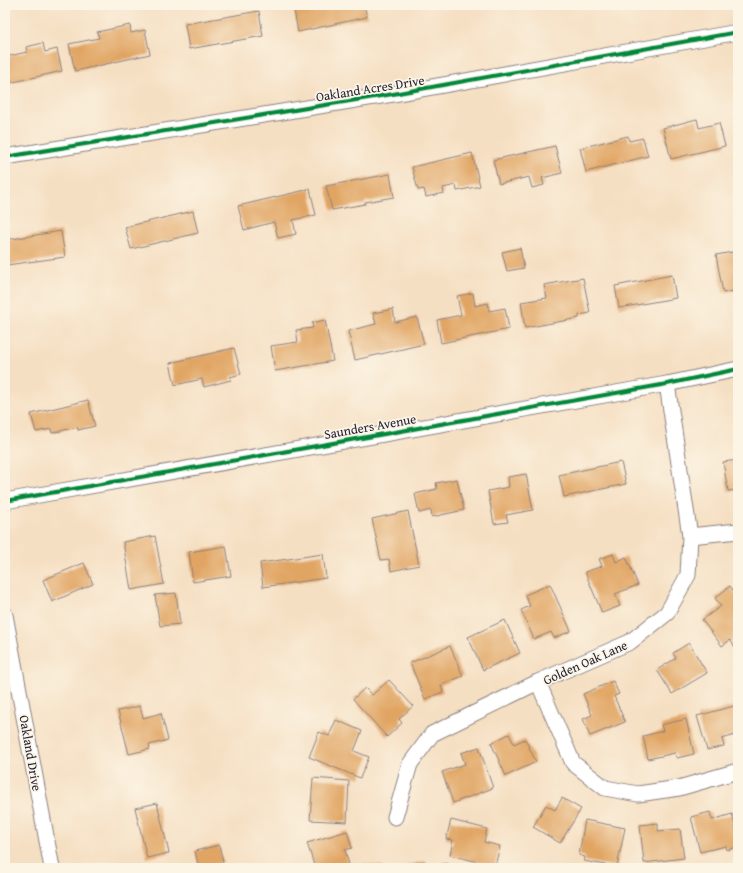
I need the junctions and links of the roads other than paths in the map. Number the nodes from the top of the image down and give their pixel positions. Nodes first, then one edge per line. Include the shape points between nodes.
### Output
1 (738, 32) edge
2 (5, 157) edge
3 (738, 369) edge
4 (667, 384) junction
5 (5, 501) edge
6 (738, 531) edge
7 (690, 536) junction
8 (5, 615) edge
9 (538, 682) junction
10 (738, 771) edge
11 (395, 817) dead end
12 (52, 868) edge

1 - 2 street, Oakland Acres Drive via 403,93
3 - 4 street, Saunders Avenue
4 - 5 street, Saunders Avenue
4 - 7 street, Golden Oak Lane
6 - 7 street
7 - 9 street, Golden Oak Lane via 688,575 667,613 630,642
8 - 12 street, Oakland Drive
9 - 10 street via 573,763 605,788 638,794 679,788
9 - 11 street, Golden Oak Lane via 432,734 410,764

